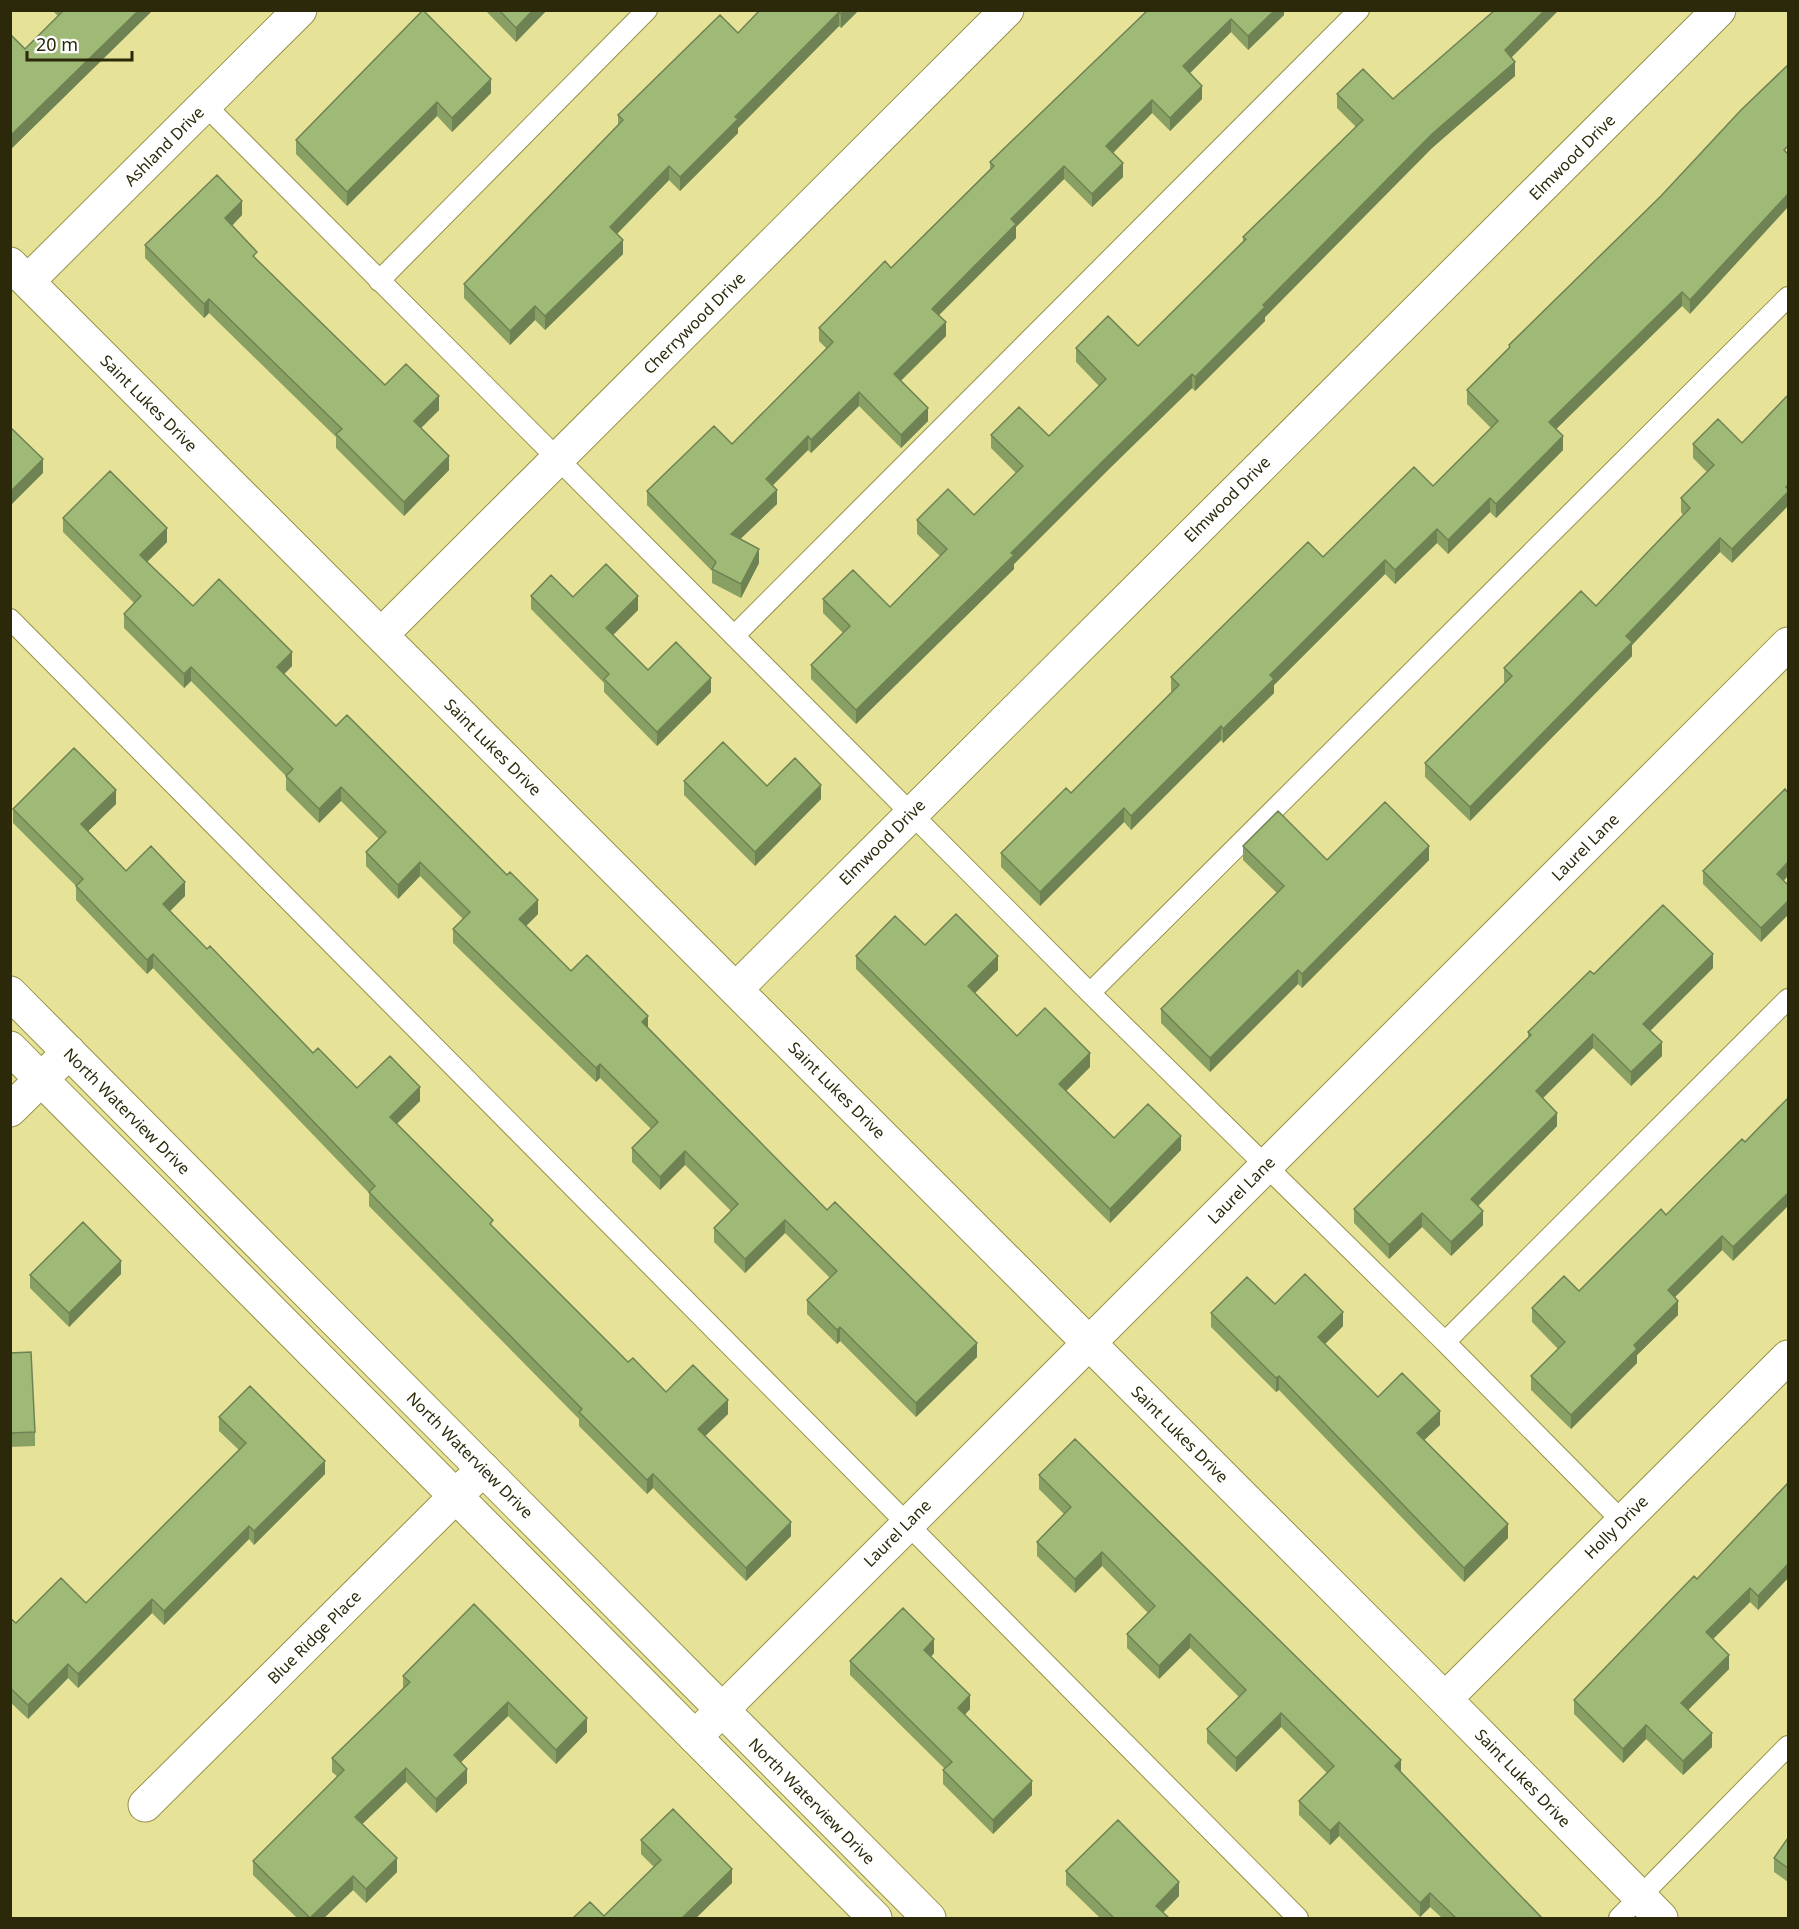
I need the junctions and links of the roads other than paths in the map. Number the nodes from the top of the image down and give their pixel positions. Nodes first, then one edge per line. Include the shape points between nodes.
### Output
1 (300, 10) edge
2 (647, 10) edge
3 (1007, 10) edge
4 (1359, 10) edge
5 (1719, 10) edge
6 (205, 105) junction
7 (19, 272) edge
8 (379, 281) junction
9 (1788, 297) edge
10 (556, 460) junction
11 (10, 620) edge
12 (381, 635) junction
13 (734, 636) junction
14 (1788, 644) edge
15 (912, 813) junction
16 (736, 989) junction
17 (10, 993) edge
18 (1090, 993) junction
19 (1788, 999) edge
20 (10, 1048) edge
21 (69, 1052) junction
22 (42, 1079) junction
23 (10, 1110) edge
24 (1265, 1166) junction
25 (1088, 1341) junction
26 (1445, 1342) junction
27 (1788, 1357) edge
28 (483, 1468) junction
29 (456, 1496) junction
30 (1622, 1521) junction
31 (906, 1524) junction
32 (1445, 1699) junction
33 (722, 1710) junction
34 (694, 1737) junction
35 (1788, 1746) edge
36 (145, 1805) dead end
37 (897, 1887) junction
38 (1640, 1912) edge
39 (870, 1917) edge
40 (929, 1918) edge
41 (1298, 1918) edge

1 - 6 street, Ashland Drive
2 - 8 lane
3 - 10 street, Cherrywood Drive
4 - 13 lane
5 - 15 street, Elmwood Drive
6 - 7 street, Ashland Drive
6 - 8 lane
7 - 12 street, Saint Lukes Drive
8 - 10 lane
9 - 18 lane
10 - 12 street, Cherrywood Drive
10 - 13 lane
11 - 31 lane
12 - 16 street, Saint Lukes Drive
13 - 15 lane
14 - 24 street, Laurel Lane
15 - 16 street, Elmwood Drive
15 - 18 lane
16 - 25 street, Saint Lukes Drive
17 - 21 street, North Waterview Drive
18 - 24 lane
19 - 26 lane
20 - 22 street
21 - 22 street
21 - 28 street, North Waterview Drive
22 - 23 street
22 - 29 street
24 - 25 street, Laurel Lane
24 - 26 lane
25 - 31 street, Laurel Lane
25 - 32 street, Saint Lukes Drive
26 - 30 lane
27 - 30 street, Holly Drive
28 - 29 street, Blue Ridge Place
28 - 33 street, North Waterview Drive
29 - 34 street
29 - 36 street, Blue Ridge Place
30 - 32 street, Holly Drive
31 - 33 street, Laurel Lane
31 - 41 lane
32 - 38 street, Saint Lukes Drive
33 - 34 street, Laurel Lane
33 - 37 street, North Waterview Drive
34 - 39 street
35 - 38 lane
37 - 39 street
37 - 40 street, North Waterview Drive

